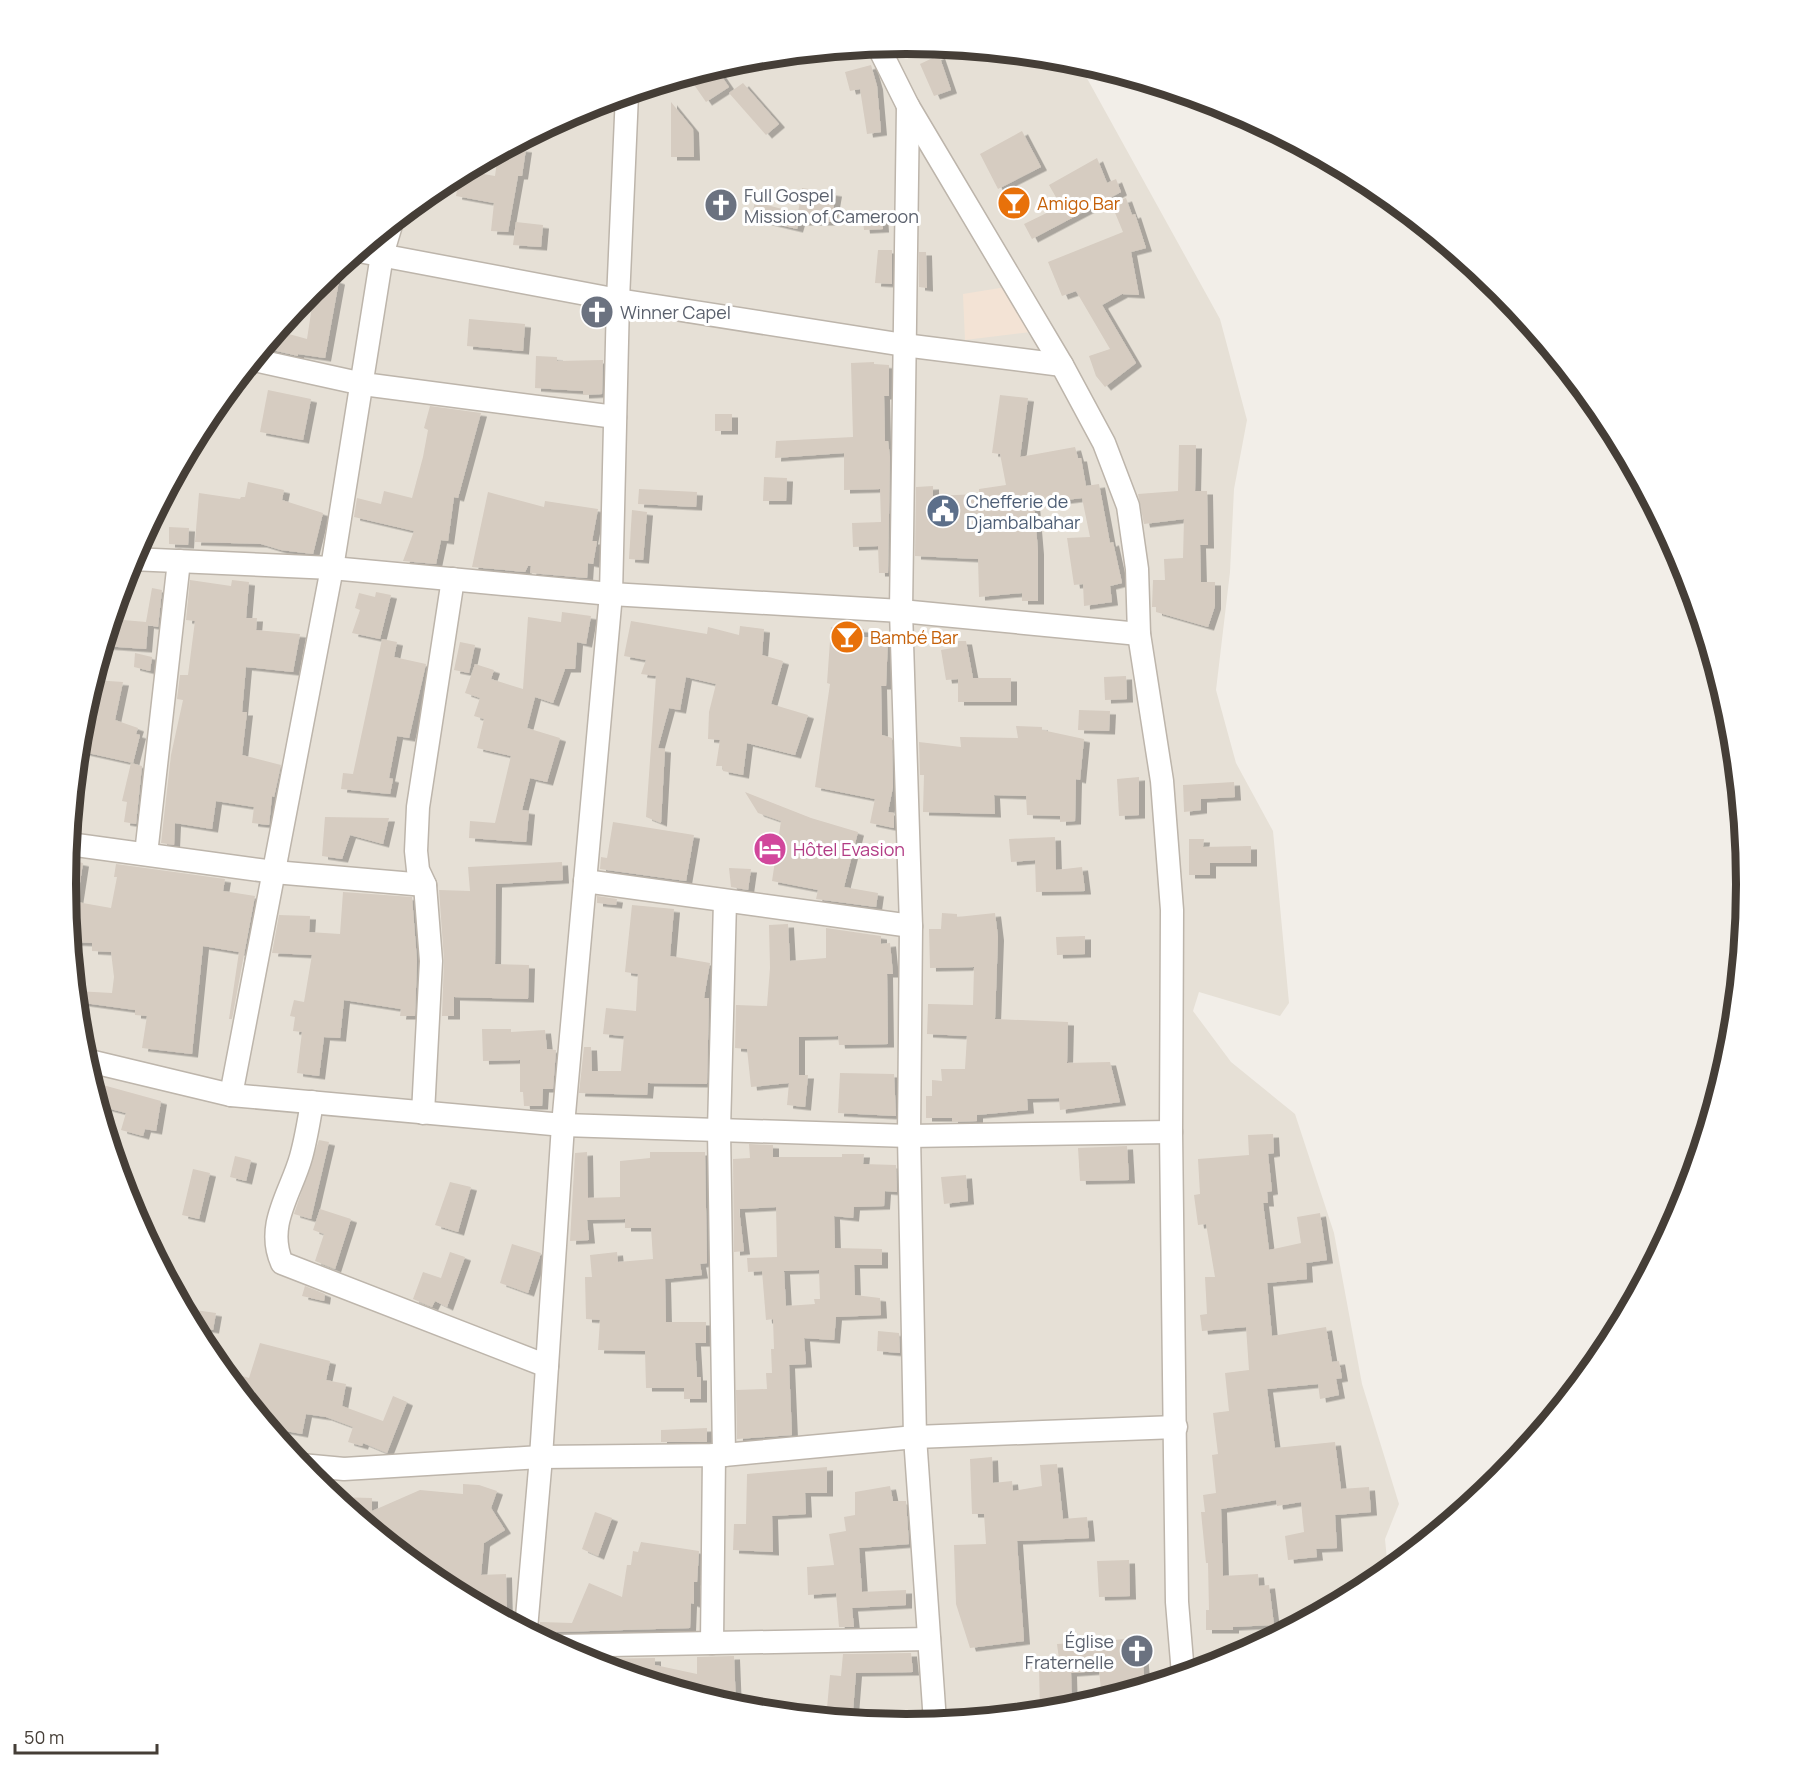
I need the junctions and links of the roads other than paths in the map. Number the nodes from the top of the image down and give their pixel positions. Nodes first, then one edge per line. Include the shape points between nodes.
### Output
1 (883, 55) edge
2 (621, 105) edge
3 (909, 106) junction
4 (387, 237) edge
5 (368, 253) edge
6 (382, 255) junction
7 (618, 300) junction
8 (904, 345) junction
9 (262, 362) edge
10 (1062, 365) junction
11 (363, 384) junction
12 (615, 417) junction
13 (142, 559) edge
14 (179, 561) junction
15 (332, 568) junction
16 (453, 579) junction
17 (610, 594) junction
18 (901, 611) junction
19 (1139, 634) junction
20 (77, 845) edge
21 (146, 854) junction
22 (274, 872) junction
23 (585, 881) junction
24 (425, 885) junction
25 (725, 901) junction
26 (911, 926) junction
27 (96, 1063) edge
28 (231, 1095) junction
29 (312, 1102) junction
30 (423, 1113) junction
31 (563, 1125) junction
32 (719, 1130) junction
33 (1171, 1132) junction
34 (909, 1136) junction
35 (547, 1366) junction
36 (1176, 1427) junction
37 (915, 1437) junction
38 (719, 1455) junction
39 (541, 1457) junction
40 (315, 1466) edge
41 (527, 1622) edge
42 (929, 1639) junction
43 (712, 1643) junction
44 (577, 1646) edge
45 (1182, 1667) edge
46 (934, 1713) edge

1 - 3 street
2 - 7 street
3 - 8 street
3 - 10 street
4 - 6 street
5 - 6 street
6 - 7 street
6 - 11 street
7 - 8 street
7 - 12 street
8 - 10 street
8 - 18 street
9 - 11 street
10 - 19 street via 1104,443 1128,506 1137,569
11 - 12 street
11 - 15 street
12 - 17 street
13 - 14 street
14 - 15 street
14 - 21 street
15 - 16 street
15 - 22 street
16 - 17 street
16 - 24 street via 418,807 416,851
17 - 18 street
17 - 23 street
18 - 19 street
18 - 26 street
19 - 33 street via 1162,781 1172,910
20 - 21 street
21 - 22 street
22 - 24 street
22 - 28 street
23 - 25 street
23 - 31 street
24 - 30 street via 431,961
25 - 26 street
25 - 32 street
26 - 34 street
27 - 28 street
28 - 29 street
29 - 30 street
29 - 35 street via 301,1158 279,1212 276,1250 282,1263
30 - 31 street
31 - 32 street
31 - 35 street
32 - 34 street
32 - 38 street
33 - 34 street
33 - 36 street
34 - 37 street
35 - 39 street
36 - 37 street
36 - 45 street via 1177,1602
37 - 38 street
37 - 42 street
38 - 39 street
38 - 43 street
39 - 40 street via 344,1469
39 - 41 street
42 - 43 street
42 - 46 street
43 - 44 street

